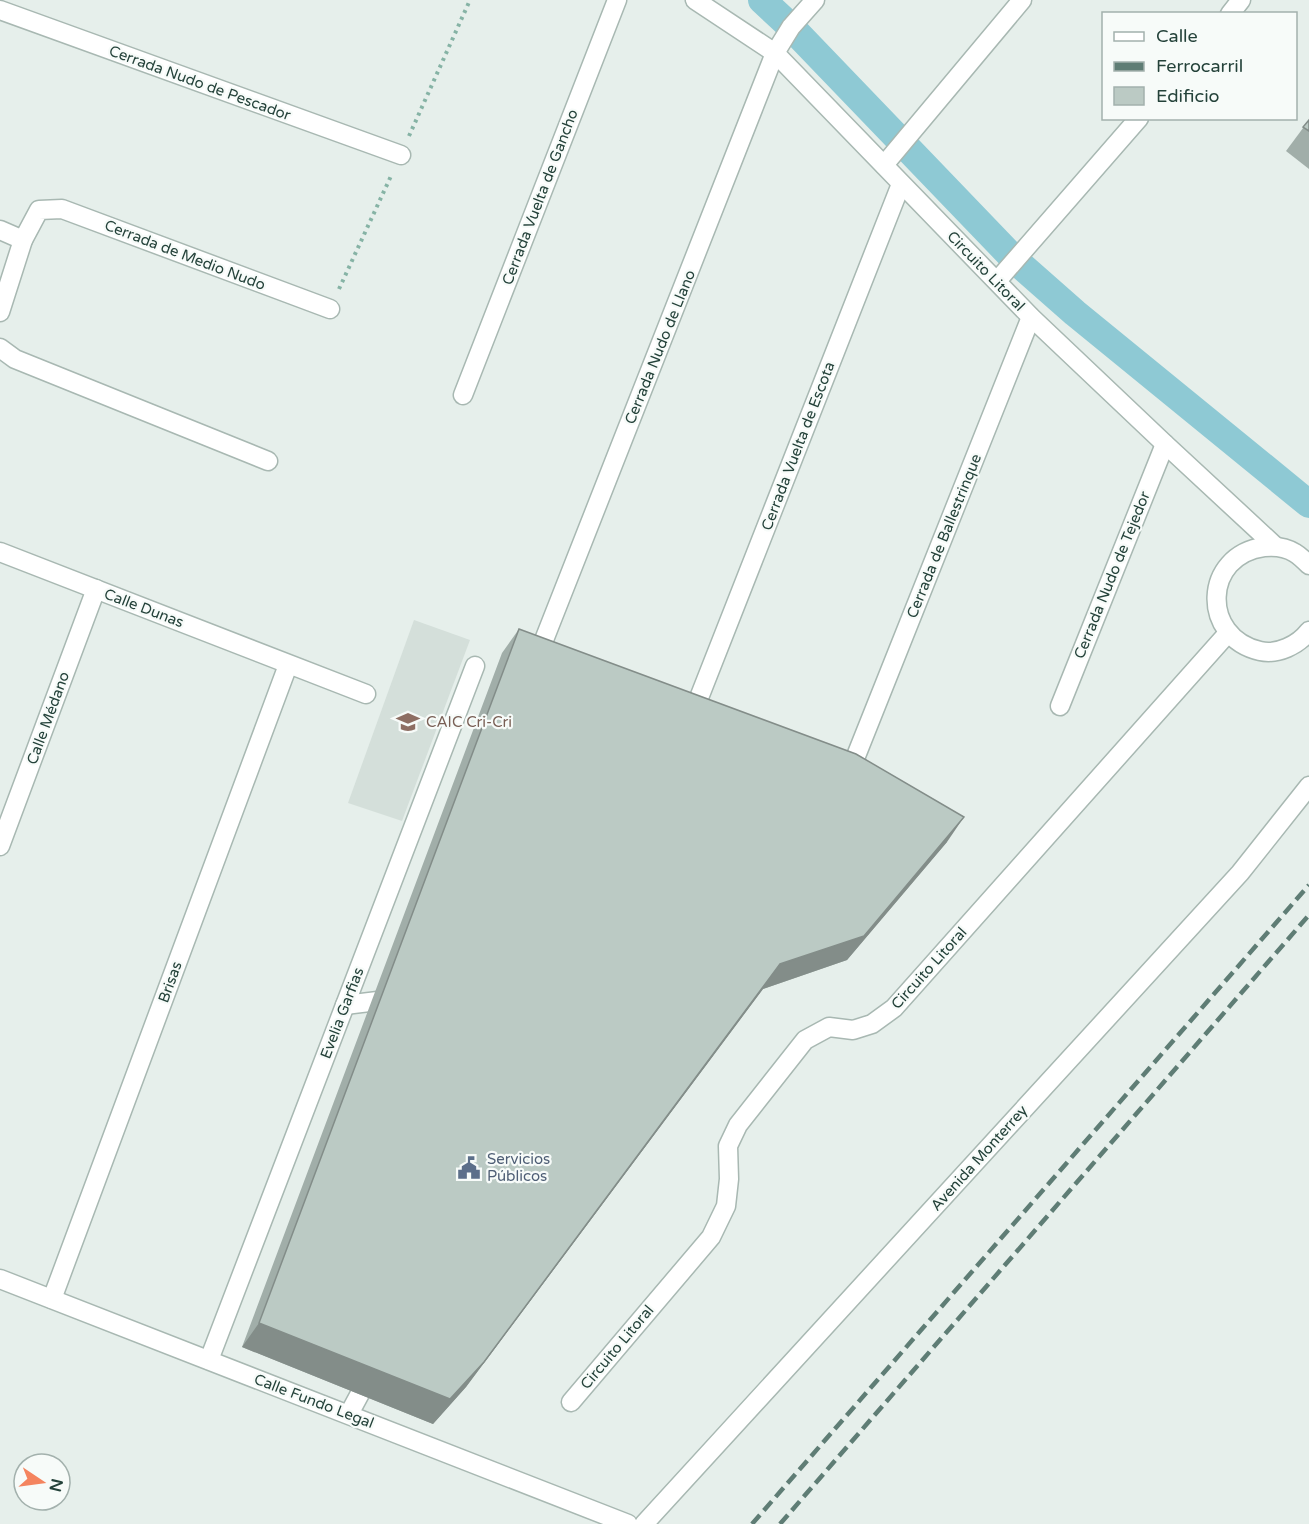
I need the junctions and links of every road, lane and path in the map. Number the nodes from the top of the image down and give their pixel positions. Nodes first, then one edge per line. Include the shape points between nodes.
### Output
1 (617, 0) edge
2 (695, 0) edge
3 (815, 0) edge
4 (1022, 0) edge
5 (1241, 0) edge
6 (0, 10) edge
7 (1232, 12) edge
8 (775, 53) junction
9 (1137, 120) edge
10 (400, 155) dead end
11 (884, 165) junction
12 (901, 184) junction
13 (0, 230) edge
14 (23, 240) junction
15 (997, 281) junction
16 (330, 309) dead end
17 (0, 312) edge
18 (1031, 317) junction
19 (0, 348) edge
20 (464, 394) dead end
21 (1165, 444) junction
22 (268, 461) dead end
23 (1275, 546) junction
24 (0, 552) edge
25 (1309, 565) edge
26 (96, 589) junction
27 (1309, 631) edge
28 (1228, 633) junction
29 (544, 640) edge
30 (288, 665) junction
31 (475, 666) dead end
32 (366, 694) dead end
33 (1060, 706) dead end
34 (695, 708) edge
35 (856, 756) edge
36 (1309, 786) edge
37 (0, 846) edge
38 (410, 997) edge
39 (345, 1005) junction
40 (0, 1279) edge
41 (52, 1299) junction
42 (209, 1360) junction
43 (381, 1364) edge
44 (571, 1402) dead end
45 (349, 1414) junction
46 (628, 1524) edge
47 (644, 1524) edge

1 - 20 street, Cerrada Vuelta de Gancho
2 - 8 street, Circuito Litoral
3 - 8 street, Cerrada Nudo de Llano
4 - 11 street
5 - 7 street
6 - 10 street, Cerrada Nudo de Pescador
8 - 11 street, Circuito Litoral
8 - 29 street, Cerrada Nudo de Llano
9 - 15 street
11 - 12 street, Circuito Litoral
12 - 15 street, Circuito Litoral
12 - 34 street, Cerrada Vuelta de Escota
13 - 14 street
14 - 16 street, Cerrada de Medio Nudo via 39,210 62,209
14 - 17 street
15 - 18 street, Circuito Litoral
18 - 21 street, Circuito Litoral
18 - 35 street, Cerrada de Ballestrinque
19 - 22 street via 15,359
21 - 23 street, Circuito Litoral
21 - 33 street, Cerrada Nudo de Tejedor
23 - 25 street, Circuito Litoral via 1294,552
23 - 28 street via 1250,549 1229,563 1217,585 1217,610
24 - 26 street, Calle Dunas
26 - 30 street, Calle Dunas
26 - 37 street, Calle Médano
27 - 28 street via 1302,640 1283,650 1263,651 1244,646
28 - 44 street, Circuito Litoral via 894,1008 872,1024 853,1030 829,1027 806,1041 738,1125 729,1146 726,1206 711,1237
30 - 32 street, Calle Dunas
30 - 41 street, Brisas
31 - 39 street, Evelia Garfias
36 - 47 street, Avenida Monterrey via 1240,873
38 - 39 street
39 - 42 street, Evelia Garfias
40 - 41 street, Calle Fundo Legal
41 - 42 street, Calle Fundo Legal
42 - 45 street, Calle Fundo Legal
43 - 45 street
45 - 46 street, Calle Fundo Legal

